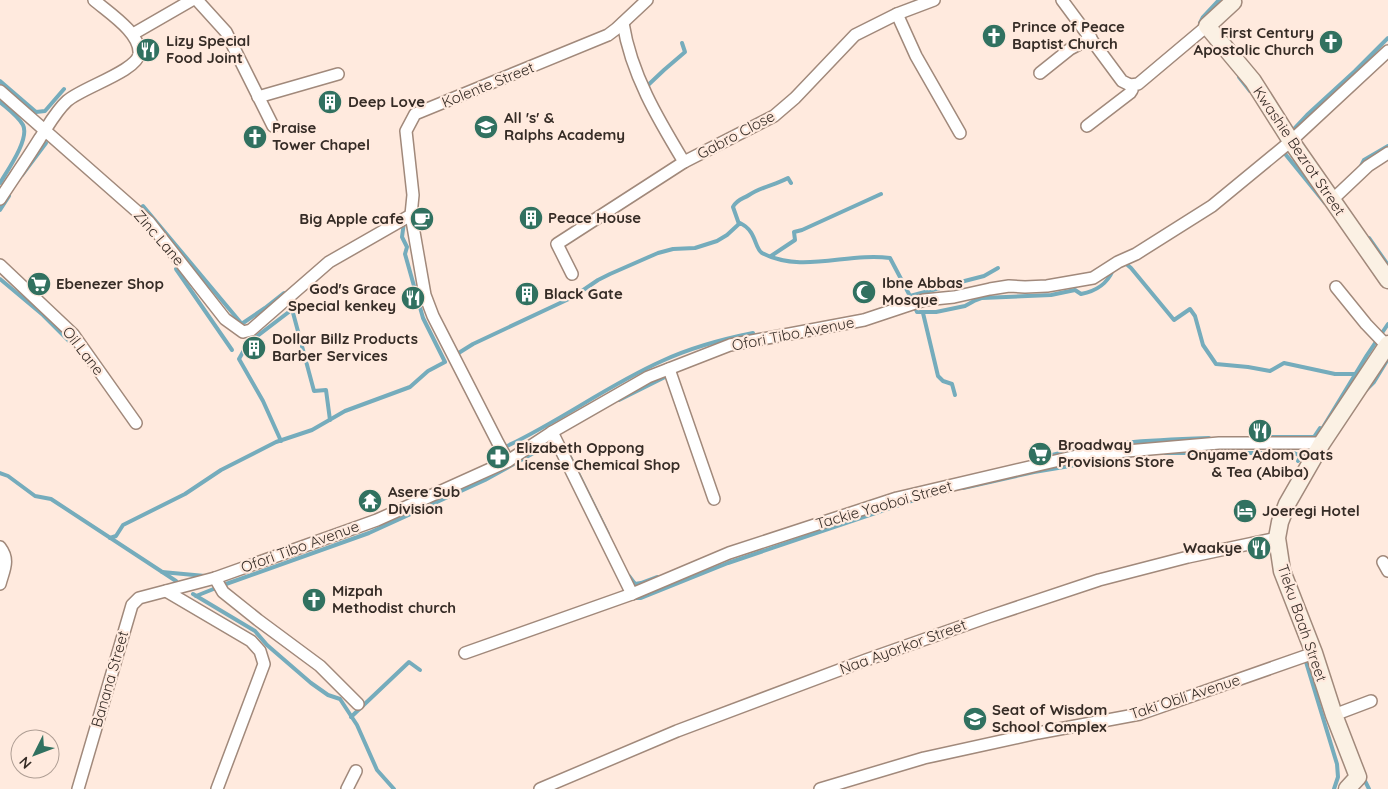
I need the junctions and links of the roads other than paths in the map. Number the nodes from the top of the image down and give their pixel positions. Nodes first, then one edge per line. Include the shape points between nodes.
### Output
1 (94, 0) edge
2 (192, 0) edge
3 (197, 0) edge
4 (647, 0) edge
5 (934, 0) edge
6 (1062, 0) edge
7 (1233, 1) edge
8 (897, 14) junction
9 (623, 23) junction
10 (1207, 26) junction
11 (133, 34) junction
12 (1091, 38) junction
13 (1388, 50) edge
14 (1040, 73) dead end
15 (338, 74) dead end
16 (1130, 85) junction
17 (0, 91) edge
18 (258, 97) junction
19 (273, 126) dead end
20 (1088, 126) dead end
21 (45, 130) junction
22 (960, 133) dead end
23 (1291, 141) junction
24 (1388, 153) edge
25 (684, 162) junction
26 (0, 199) edge
27 (1331, 201) junction
28 (411, 216) junction
29 (0, 265) edge
30 (572, 274) dead end
31 (1388, 280) edge
32 (1336, 287) dead end
33 (1386, 350) edge
34 (670, 369) junction
35 (136, 424) dead end
36 (552, 432) junction
37 (1322, 443) junction
38 (508, 460) junction
39 (714, 499) dead end
40 (1277, 538) junction
41 (0, 547) edge
42 (215, 578) junction
43 (0, 584) edge
44 (166, 592) junction
45 (632, 594) junction
46 (464, 653) dead end
47 (1314, 653) junction
48 (1371, 701) dead end
49 (358, 704) dead end
50 (1334, 715) junction
51 (356, 771) dead end
52 (1356, 785) edge
53 (78, 789) edge
54 (217, 789) edge
55 (348, 789) edge
56 (540, 789) edge
57 (820, 789) edge

1 - 11 street
2 - 11 street
3 - 18 street via 226,32
4 - 9 street, Kolente Street
5 - 8 street, Gabro Close
6 - 12 street
7 - 10 street
8 - 22 street via 916,56
8 - 25 street, Gabro Close via 855,35 774,116
9 - 25 street via 634,64 648,98
9 - 28 street, Kolente Street via 608,35 415,114 406,132 413,195
10 - 16 street via 1138,84
10 - 23 street, Kwashie Bezrot Street via 1253,81
11 - 21 street via 139,53 131,66 67,101
12 - 14 street via 1070,49
12 - 16 street via 1122,81
13 - 23 street, Ofori Tibo Avenue
15 - 18 street
16 - 20 street via 1130,93
17 - 21 street, Zinc Lane
18 - 19 street
21 - 26 street
21 - 28 street, Zinc Lane via 149,222 225,319 243,332 251,330 329,262
23 - 27 street, Kwashie Bezrot Street
23 - 34 street, Ofori Tibo Avenue via 1212,206 1093,278 1034,287 990,288 954,297 932,298 858,322 730,345
24 - 27 street via 1368,166
25 - 30 street, Gabro Close via 557,244
27 - 31 street, Kwashie Bezrot Street
28 - 38 street, Kolente Street via 425,295 433,316
29 - 35 street, Oil Lane via 73,334
32 - 33 street
33 - 37 street, Tieku Baah Street
34 - 36 street, Ofori Tibo Avenue via 648,377
34 - 39 street
36 - 38 street, Ofori Tibo Avenue
36 - 45 street
37 - 40 street, Tieku Baah Street via 1287,504
37 - 45 street, Tackie Yaoboi Street via 1219,443 1080,455 897,498 729,553
38 - 42 street, Ofori Tibo Avenue via 377,520
40 - 47 street, Tieku Baah Street via 1282,571
40 - 56 street, Naa Ayorkor Street via 1104,579 998,614 686,728
41 - 43 street via 6,564
42 - 44 street, Ofori Tibo Avenue
42 - 49 street via 223,592 320,666
44 - 53 street, Banana Street via 146,595 132,605
44 - 54 street via 251,641 260,651 264,664
45 - 46 street, Tackie Yaoboi Street
47 - 50 street, Tieku Baah Street
47 - 57 street, Taki Obli Avenue via 1140,714 924,758
48 - 50 street
50 - 52 street, Tieku Baah Street
51 - 55 street

